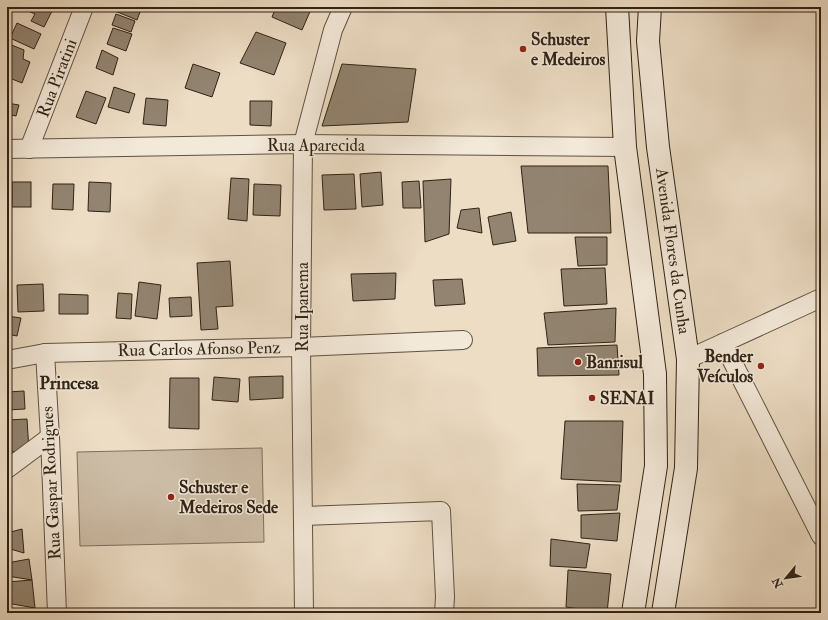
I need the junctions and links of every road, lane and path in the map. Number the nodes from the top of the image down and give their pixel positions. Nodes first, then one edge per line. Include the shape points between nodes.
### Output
1 (84, 7) edge
2 (343, 7) edge
3 (617, 7) edge
4 (650, 7) edge
5 (303, 144) junction
6 (625, 147) junction
7 (7, 149) edge
8 (29, 149) junction
9 (821, 298) edge
10 (464, 340) dead end
11 (723, 342) junction
12 (301, 347) junction
13 (45, 353) junction
14 (688, 359) junction
15 (7, 360) edge
16 (50, 438) junction
17 (7, 469) edge
18 (303, 516) junction
19 (821, 536) edge
20 (57, 613) edge
21 (304, 613) edge
22 (444, 613) edge
23 (633, 613) edge
24 (663, 613) edge

1 - 8 street, Rua Piratini
2 - 5 street, Rua Ipanema via 333,30
3 - 6 main road, Avenida Flores da Cunha
4 - 14 main road, Avenida Flores da Cunha via 648,41 658,147
5 - 6 street, Rua Aparecida
5 - 8 street, Rua Aparecida
5 - 12 street, Rua Ipanema
6 - 23 main road, Avenida Flores da Cunha via 655,374 656,466
7 - 8 street, Rua Aparecida
9 - 11 street
10 - 12 street, Rua Carlos Afonso Penz
11 - 14 street
11 - 19 street
12 - 13 street, Rua Carlos Afonso Penz
12 - 18 street, Rua Ipanema
13 - 15 street, Rua Carlos Afonso Penz
13 - 16 street, Rua Gaspar Rodrigues
14 - 24 main road, Avenida Flores da Cunha via 686,468
16 - 17 street
16 - 20 street, Rua Gaspar Rodrigues
18 - 21 street, Rua Ipanema
18 - 22 street via 441,510

